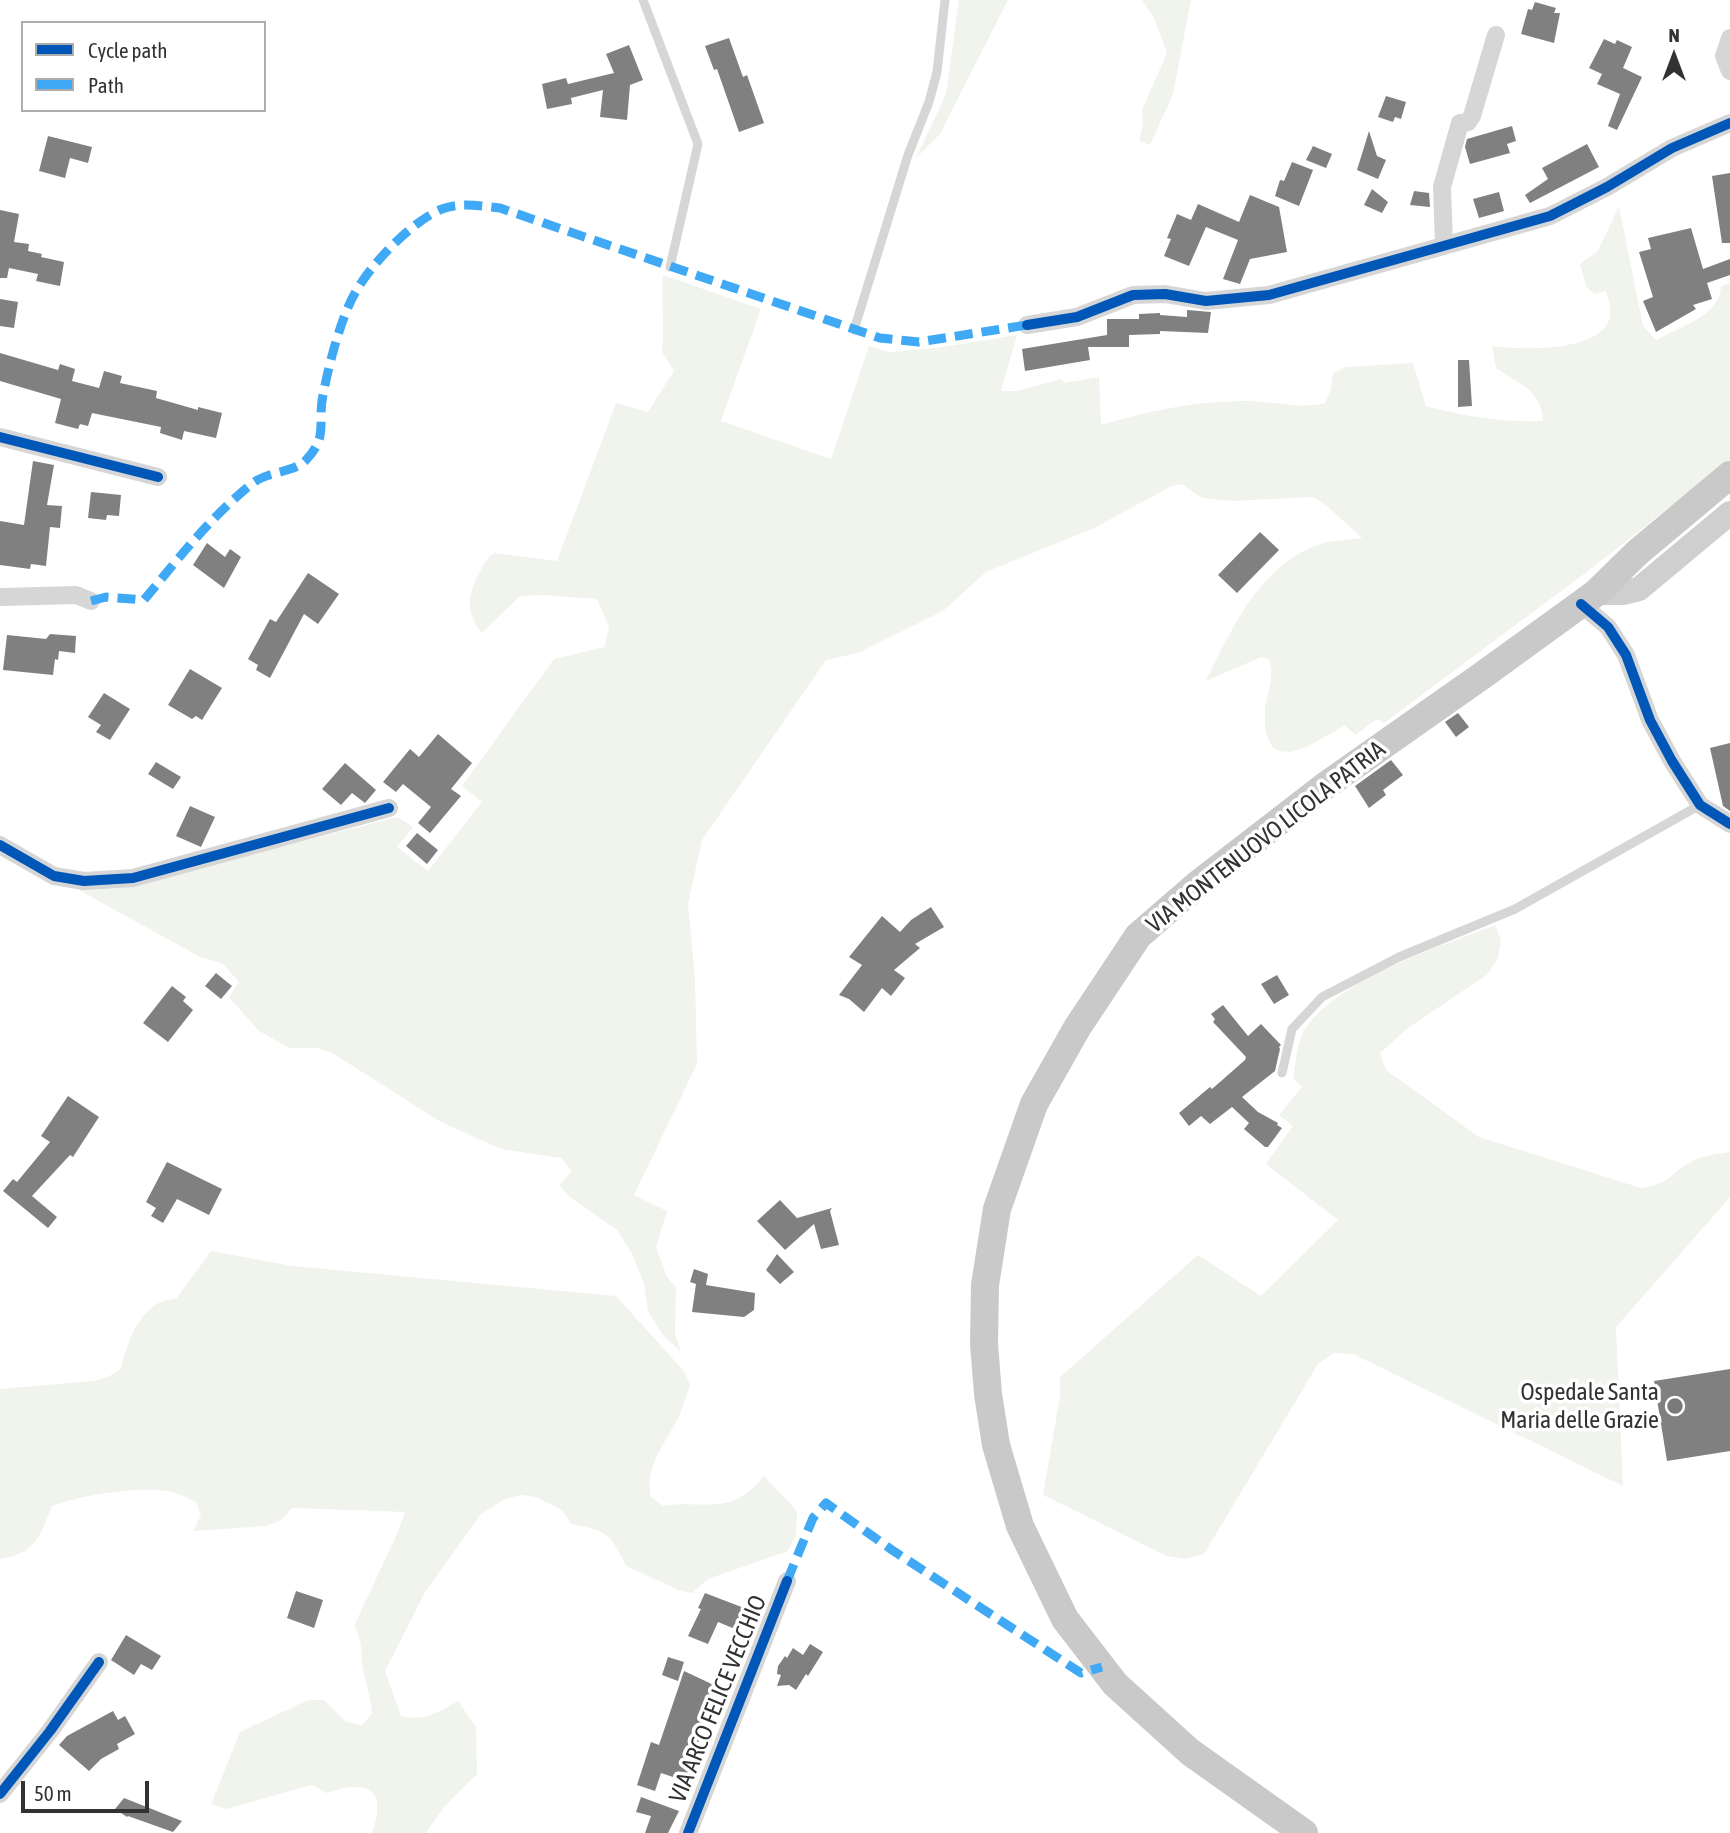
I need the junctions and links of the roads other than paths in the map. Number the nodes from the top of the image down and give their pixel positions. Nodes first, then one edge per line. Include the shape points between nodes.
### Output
1 (643, 0) edge
2 (945, 0) edge
3 (1496, 35) dead end
4 (1730, 38) edge
5 (1730, 71) edge
6 (1730, 123) edge
7 (1444, 246) junction
8 (670, 267) dead end
9 (1027, 325) dead end
10 (853, 330) dead end
11 (0, 437) edge
12 (1730, 475) edge
13 (158, 477) dead end
14 (1730, 513) edge
15 (1638, 552) junction
16 (1659, 573) junction
17 (0, 597) edge
18 (1588, 598) junction
19 (91, 601) dead end
20 (1700, 805) junction
21 (389, 808) dead end
22 (1730, 824) edge
23 (0, 845) edge
24 (1282, 1073) dead end
25 (787, 1581) dead end
26 (99, 1662) dead end
27 (0, 1794) edge
28 (688, 1833) edge
29 (1304, 1833) edge

1 - 8 lane via 698,144
2 - 10 lane via 929,102
3 - 7 street via 1472,116 1460,123 1442,187
4 - 5 street via 1724,56
6 - 7 street via 1672,148 1550,216
7 - 9 street via 1269,295 1206,301 1165,294 1133,295 1077,317
11 - 13 street
12 - 15 main road, VIA MONTENUOVO LICOLA PATRIA
14 - 16 street
15 - 16 street via 1636,576
15 - 18 main road, VIA MONTENUOVO LICOLA PATRIA
16 - 18 street via 1639,589
17 - 19 street via 76,595
18 - 20 street via 1626,655 1650,720
18 - 29 main road, VIA MONTENUOVO LICOLA PATRIA via 1325,786 1138,936 1034,1104 997,1209 985,1284 984,1344 996,1444 1020,1526 1065,1619 1115,1684 1181,1743
20 - 22 street
20 - 24 lane via 1515,909 1399,957 1322,997 1292,1029
21 - 23 street via 133,878 84,881 54,876
25 - 28 street, VIA ARCO FELICE VECCHIO
26 - 27 street

